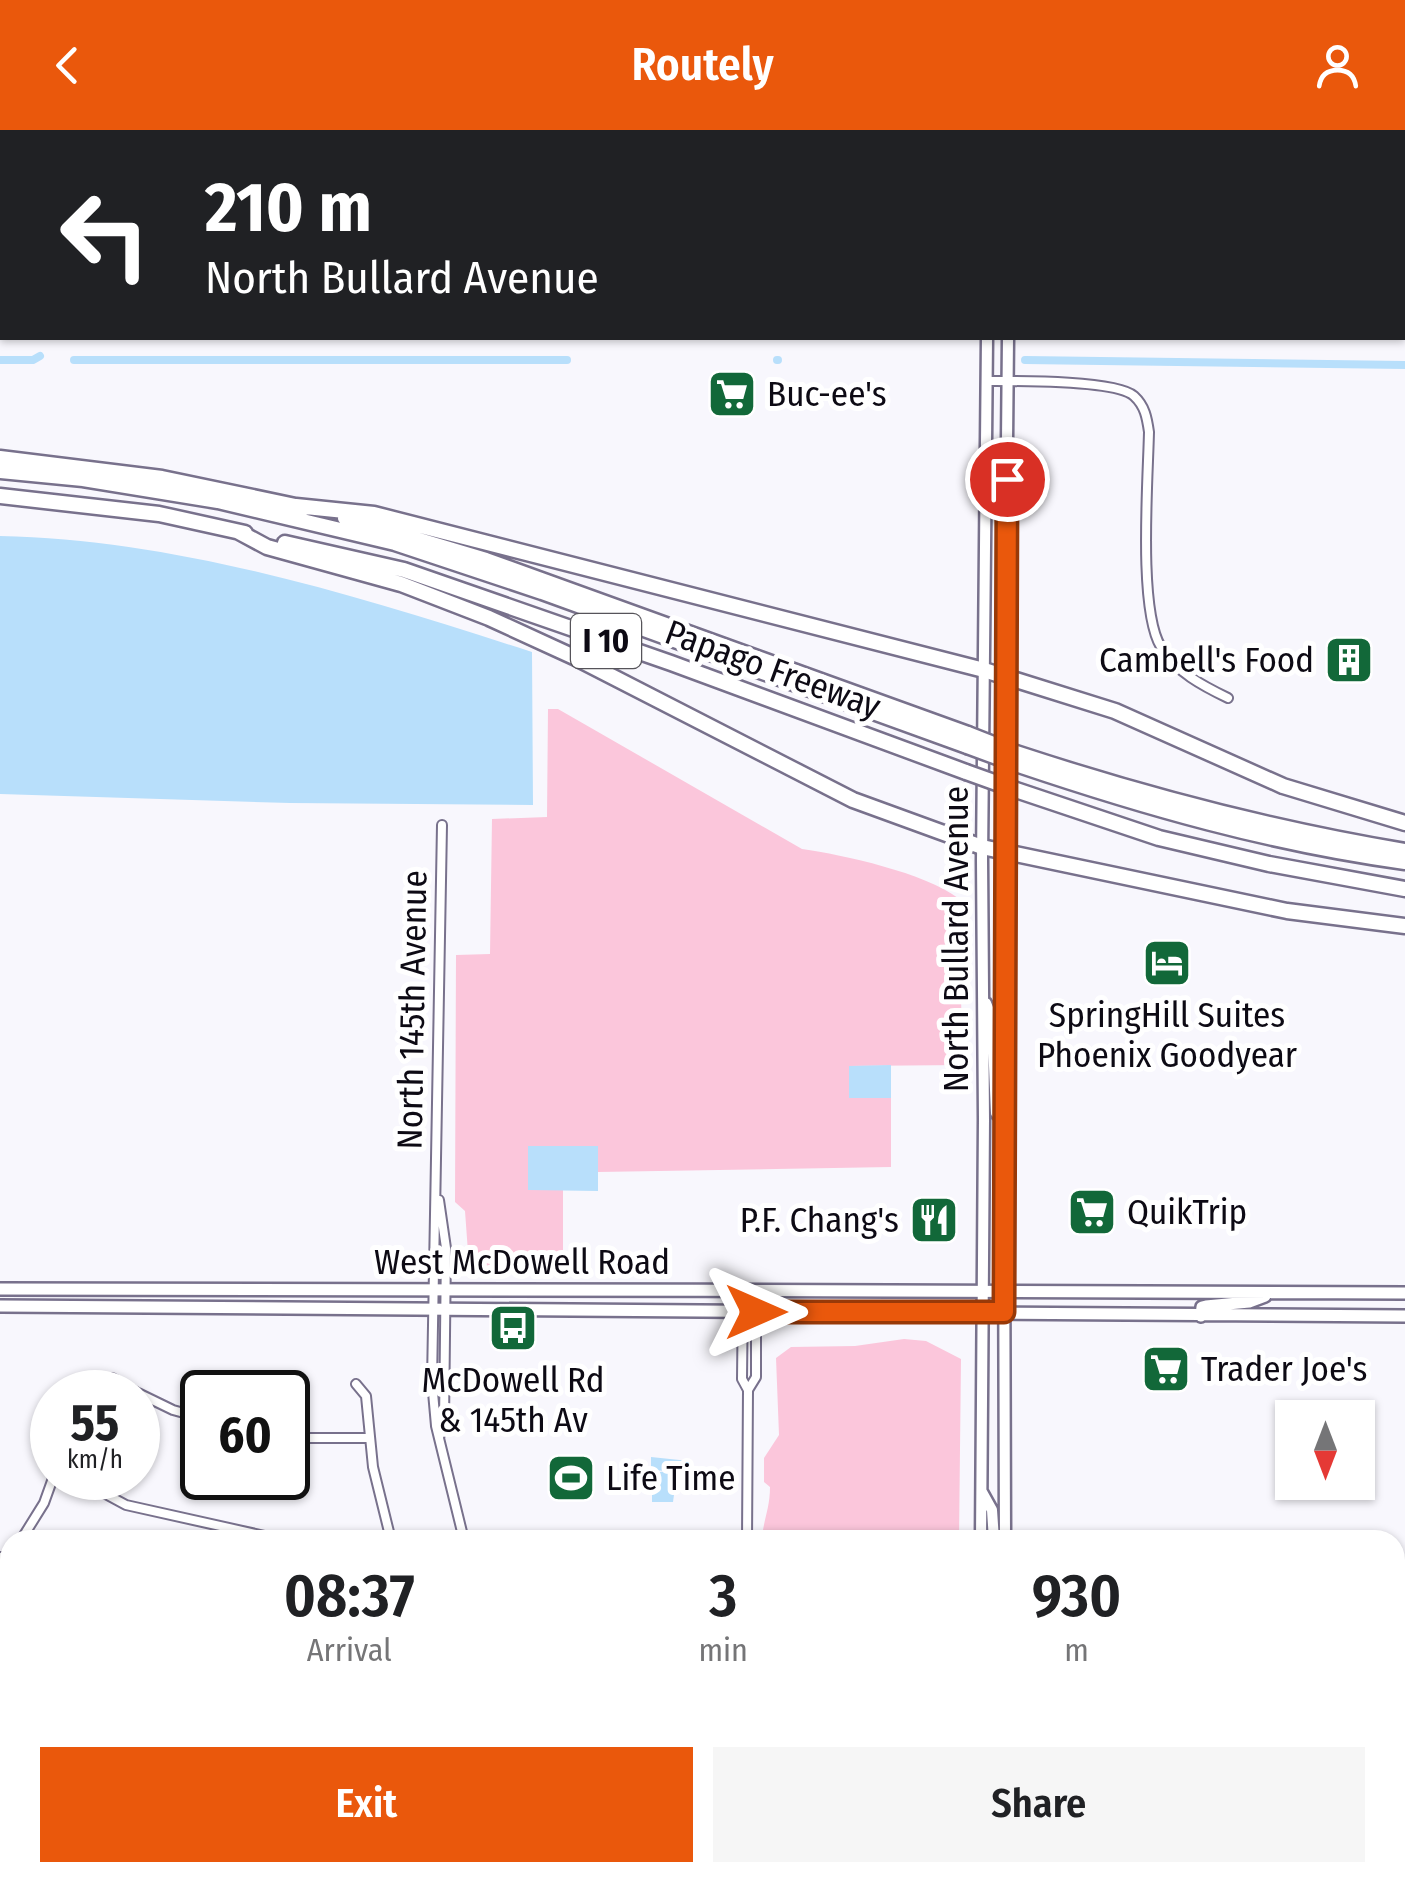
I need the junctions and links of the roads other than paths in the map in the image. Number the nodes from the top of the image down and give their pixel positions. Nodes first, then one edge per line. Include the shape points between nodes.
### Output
1 (987, 340) edge
2 (1008, 340) edge
3 (987, 381) junction
4 (1008, 381) junction
5 (0, 458) edge
6 (0, 471) edge
7 (0, 496) edge
8 (296, 506) junction
9 (239, 532) junction
10 (984, 670) junction
11 (1005, 677) junction
12 (1228, 698) dead end
13 (968, 740) junction
14 (1016, 758) junction
15 (1405, 823) edge
16 (442, 825) dead end
17 (982, 847) junction
18 (1405, 851) edge
19 (1003, 852) junction
20 (1405, 862) edge
21 (1405, 889) edge
22 (1405, 926) edge
23 (983, 998) junction
24 (1006, 1123) junction
25 (0, 1288) edge
26 (750, 1288) junction
27 (981, 1290) junction
28 (1004, 1290) junction
29 (439, 1291) junction
30 (1274, 1293) junction
31 (1401, 1293) edge
32 (0, 1306) edge
33 (438, 1310) junction
34 (750, 1312) junction
35 (981, 1312) junction
36 (1004, 1312) junction
37 (1201, 1316) junction
38 (1401, 1316) edge
39 (356, 1384) dead end
40 (310, 1438) edge
41 (368, 1438) junction
42 (981, 1491) junction
43 (45, 1500) edge
44 (117, 1500) edge
45 (27, 1530) edge
46 (238, 1530) edge
47 (389, 1530) edge
48 (462, 1530) edge
49 (747, 1530) edge
50 (982, 1530) edge
51 (993, 1530) edge
52 (1005, 1530) edge

1 - 3 main road, North Bullard Avenue
2 - 4 main road, North Bullard Avenue
3 - 4 street
3 - 10 main road, North Bullard Avenue
4 - 11 main road, North Bullard Avenue
4 - 12 street via 1104,388 1137,398 1149,432 1152,628 1170,660
5 - 8 highway, Papago Freeway / I 10 via 162,478
6 - 13 highway via 218,500 395,544
7 - 9 highway, Papago Freeway / I 10 via 158,514
8 - 10 highway via 374,514
8 - 13 highway, Papago Freeway / I 10 via 486,560
9 - 17 highway via 267,547 401,584 489,618 840,794
9 - 21 highway, Papago Freeway / I 10, bridge via 422,576 1159,838
10 - 11 highway
10 - 17 main road, North Bullard Avenue
11 - 15 highway via 1114,711 1283,786
11 - 19 main road, North Bullard Avenue
13 - 14 highway, Papago Freeway / I 10, bridge
14 - 18 highway, Papago Freeway / I 10 via 1224,815
14 - 20 highway via 1129,802
16 - 29 street, North 145th Avenue via 438,1196 446,1248
17 - 19 highway
17 - 23 main road, North Bullard Avenue
19 - 22 highway via 1287,911
19 - 24 main road, North Bullard Avenue
23 - 24 main road via 992,1018 996,1113
23 - 27 main road, North Bullard Avenue
24 - 28 main road, North Bullard Avenue
25 - 29 main road, West McDowell Road
26 - 27 main road, West McDowell Road
26 - 29 main road, West McDowell Road
26 - 34 street
27 - 28 main road, West McDowell Road
27 - 35 main road, North Bullard Avenue
28 - 30 main road, West McDowell Road
28 - 36 main road, North Bullard Avenue
29 - 33 street, North 145th Avenue
30 - 31 main road, West McDowell Road
30 - 37 main road via 1202,1307
31 - 38 main road
32 - 33 main road, West McDowell Road
33 - 34 main road, West McDowell Road
33 - 48 street, North 145th Avenue via 433,1407
34 - 35 main road, West McDowell Road
34 - 49 street via 742,1379 748,1390
35 - 36 main road, West McDowell Road
35 - 42 main road, North Bullard Avenue
36 - 37 main road, West McDowell Road
36 - 52 main road, North Bullard Avenue
37 - 38 main road, West McDowell Road
39 - 41 street via 366,1396
40 - 41 street
41 - 47 street
42 - 50 main road, North Bullard Avenue
42 - 51 main road
43 - 45 street
44 - 46 street

